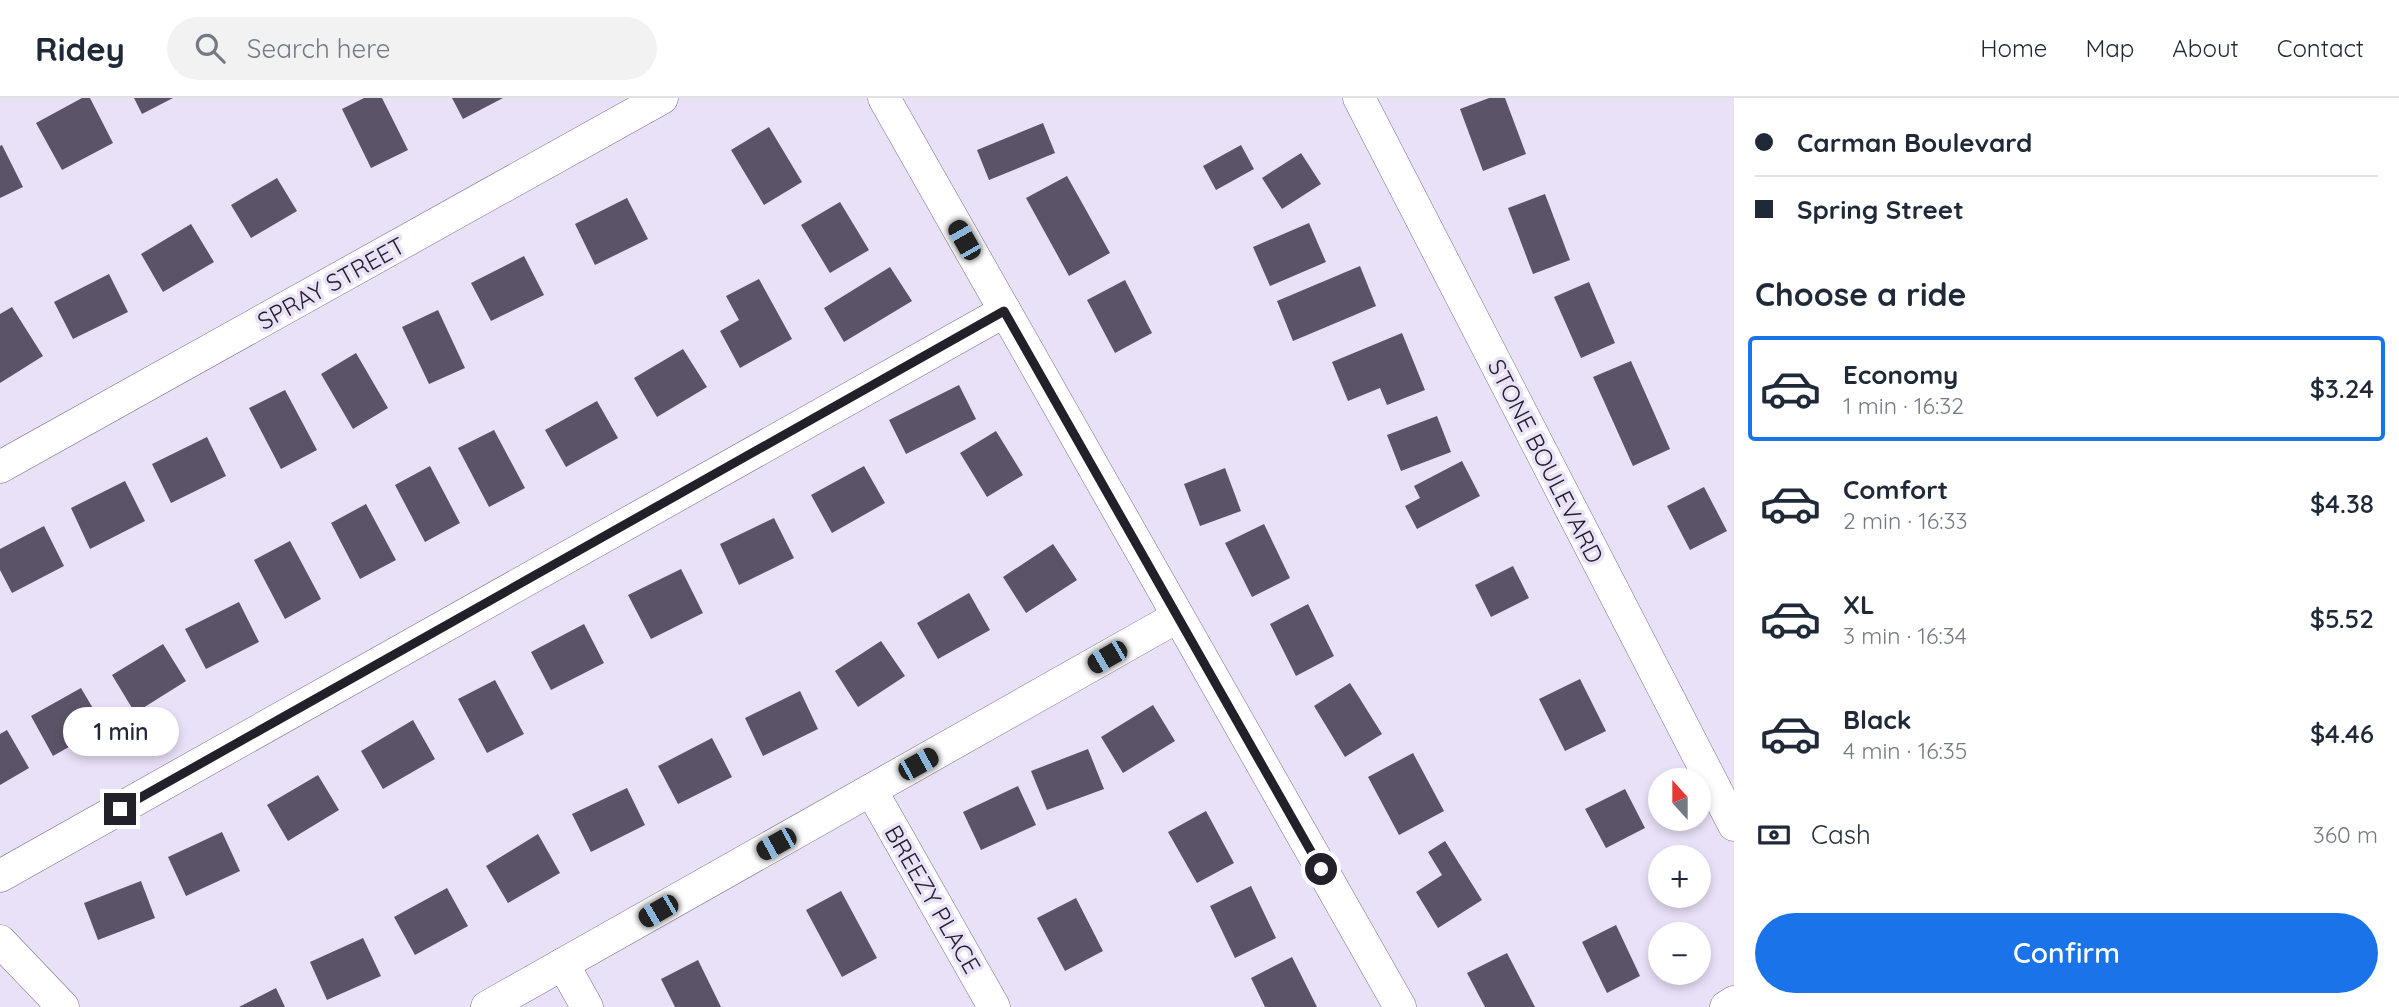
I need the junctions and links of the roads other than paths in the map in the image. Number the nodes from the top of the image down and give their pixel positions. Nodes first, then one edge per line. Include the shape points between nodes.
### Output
1 (662, 98) edge
2 (884, 98) edge
3 (1359, 98) edge
4 (1004, 311) junction
5 (0, 467) edge
6 (1177, 617) junction
7 (871, 790) junction
8 (1734, 825) edge
9 (0, 877) edge
10 (0, 941) edge
11 (563, 964) junction
12 (1734, 1002) edge
13 (63, 1007) edge
14 (487, 1007) edge
15 (587, 1007) edge
16 (994, 1007) edge
17 (1400, 1007) edge
18 (1726, 1007) edge

1 - 5 street, SPRAY STREET
2 - 4 street
3 - 8 street, STONE BOULEVARD
4 - 6 street
4 - 9 street
6 - 7 street
6 - 17 street
7 - 11 street
7 - 16 street, BREEZY PLACE
10 - 13 street
11 - 14 street
11 - 15 street
12 - 18 street

